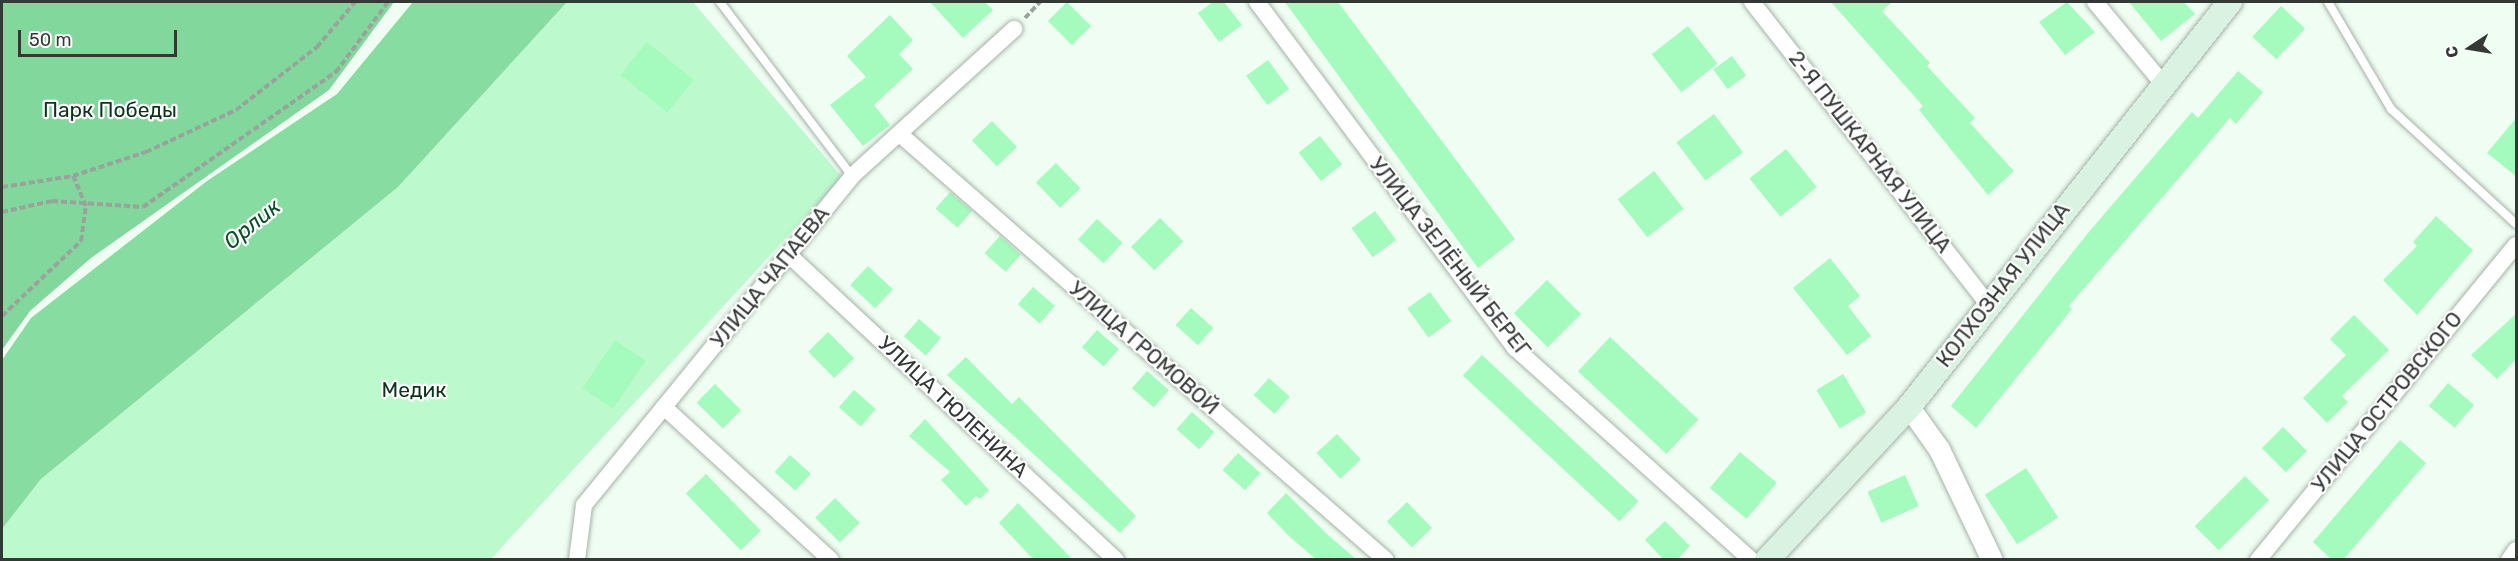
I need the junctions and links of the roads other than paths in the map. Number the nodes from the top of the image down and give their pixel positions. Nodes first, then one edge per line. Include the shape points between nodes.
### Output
1 (720, 2) edge
2 (1257, 2) edge
3 (1752, 2) edge
4 (2095, 2) edge
5 (2230, 2) edge
6 (2328, 2) edge
7 (1014, 29) dead end
8 (2163, 84) junction
9 (902, 136) junction
10 (852, 176) junction
11 (2517, 224) edge
12 (2517, 245) edge
13 (789, 255) junction
14 (1987, 303) junction
15 (663, 406) junction
16 (1909, 406) junction
17 (2517, 550) edge
18 (578, 560) edge
19 (831, 560) edge
20 (1116, 560) edge
21 (1386, 560) edge
22 (1751, 560) edge
23 (1767, 560) edge
24 (1992, 560) edge
25 (2258, 560) edge
26 (2509, 560) edge

1 - 10 lane
2 - 22 street, УЛИЦА ЗЕЛЁНЫЙ БЕРЕГ via 1515,348
3 - 14 street, 2-Я ПУШКАРНАЯ УЛИЦА
4 - 8 street
5 - 8 main road, КОЛХОЗНАЯ УЛИЦА
6 - 11 lane via 2391,109
7 - 9 street, УЛИЦА ЧАПАЕВА
8 - 14 main road, КОЛХОЗНАЯ УЛИЦА
9 - 10 street, УЛИЦА ЧАПАЕВА
9 - 21 street, УЛИЦА ГРОМОВОЙ
10 - 13 street, УЛИЦА ЧАПАЕВА
12 - 25 street, УЛИЦА ОСТРОВСКОГО
13 - 15 street, УЛИЦА ЧАПАЕВА
13 - 20 street, УЛИЦА ТЮЛЕНИНА
14 - 16 main road, КОЛХОЗНАЯ УЛИЦА
15 - 18 street, УЛИЦА ЧАПАЕВА via 584,505
15 - 19 street
16 - 23 main road, КОЛХОЗНАЯ УЛИЦА
16 - 24 street via 1939,449
17 - 26 street

